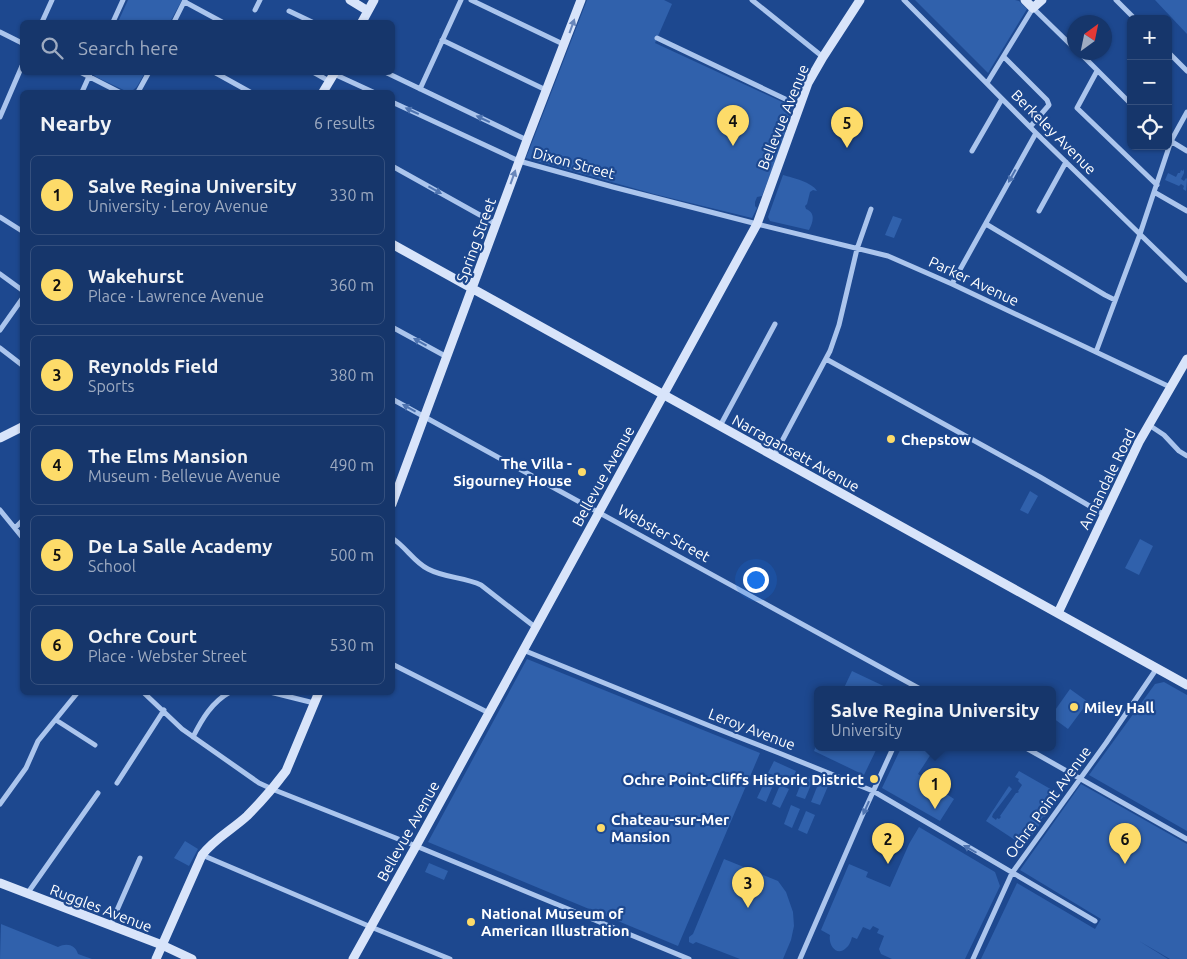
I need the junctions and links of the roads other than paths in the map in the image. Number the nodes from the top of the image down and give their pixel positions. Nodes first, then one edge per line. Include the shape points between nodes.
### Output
1 (52, 0) edge
2 (123, 0) edge
3 (260, 0) edge
4 (350, 0) edge
5 (374, 0) edge
6 (461, 0) edge
7 (471, 0) edge
8 (581, 0) edge
9 (752, 0) edge
10 (860, 0) edge
11 (904, 0) edge
12 (1025, 0) edge
13 (1042, 0) edge
14 (1116, 0) edge
15 (185, 1) edge
16 (1033, 8) junction
17 (255, 10) dead end
18 (368, 10) junction
19 (289, 11) dead end
20 (1131, 15) edge
21 (43, 20) edge
22 (114, 20) edge
23 (175, 20) edge
24 (218, 20) edge
25 (308, 20) edge
26 (363, 20) edge
27 (0, 33) edge
28 (657, 38) dead end
29 (442, 40) junction
30 (1067, 41) edge
31 (20, 42) edge
32 (565, 45) junction
33 (1004, 56) junction
34 (1172, 56) edge
35 (823, 57) junction
36 (1087, 60) edge
37 (20, 71) edge
38 (1097, 71) junction
39 (1187, 71) edge
40 (90, 75) edge
41 (147, 75) edge
42 (219, 75) edge
43 (390, 75) edge
44 (332, 76) edge
45 (987, 83) junction
46 (420, 89) junction
47 (83, 90) edge
48 (116, 90) edge
49 (139, 90) edge
50 (246, 90) edge
51 (324, 90) edge
52 (367, 90) edge
53 (546, 90) junction
54 (1002, 99) junction
55 (1127, 100) edge
56 (395, 103) edge
57 (800, 106) junction
58 (1187, 112) edge
59 (0, 117) edge
60 (1030, 126) junction
61 (1036, 134) junction
62 (1172, 135) edge
63 (527, 140) junction
64 (1172, 142) edge
65 (1166, 150) edge
66 (972, 151) dead end
67 (1187, 151) edge
68 (520, 161) junction
69 (1066, 162) junction
70 (395, 168) edge
71 (1157, 185) junction
72 (1154, 192) junction
73 (871, 209) dead end
74 (1039, 211) dead end
75 (1187, 211) edge
76 (0, 217) edge
77 (496, 224) junction
78 (757, 224) junction
79 (986, 224) junction
80 (20, 229) edge
81 (1140, 234) junction
82 (395, 246) edge
83 (857, 249) junction
84 (0, 274) edge
85 (1187, 280) edge
86 (952, 284) junction
87 (20, 289) edge
88 (472, 289) junction
89 (1115, 300) junction
90 (20, 302) edge
91 (775, 324) dead end
92 (395, 328) edge
93 (0, 330) edge
94 (0, 348) edge
95 (1096, 352) junction
96 (447, 357) junction
97 (826, 359) junction
98 (1187, 359) edge
99 (20, 363) edge
100 (1170, 387) junction
101 (663, 394) junction
102 (395, 401) edge
103 (425, 417) junction
104 (1149, 425) junction
105 (720, 426) junction
106 (20, 428) edge
107 (0, 438) edge
108 (774, 456) junction
109 (1187, 456) edge
110 (395, 489) edge
111 (0, 510) edge
112 (599, 512) junction
113 (1105, 515) junction
114 (20, 524) edge
115 (15, 528) junction
116 (20, 534) edge
117 (395, 540) edge
118 (1058, 613) junction
119 (536, 627) junction
120 (523, 650) junction
121 (395, 666) edge
122 (1157, 668) junction
123 (1187, 685) edge
124 (914, 686) edge
125 (76, 695) edge
126 (146, 695) edge
127 (226, 695) edge
128 (282, 695) edge
129 (318, 695) edge
130 (314, 703) junction
131 (164, 710) junction
132 (489, 713) junction
133 (56, 720) junction
134 (193, 737) junction
135 (95, 744) dead end
136 (892, 751) edge
137 (1031, 751) edge
138 (1080, 778) junction
139 (117, 783) dead end
140 (272, 789) junction
141 (873, 791) junction
142 (98, 793) dead end
143 (0, 804) edge
144 (1187, 839) edge
145 (416, 846) junction
146 (202, 855) junction
147 (140, 858) dead end
148 (1012, 873) junction
149 (0, 883) edge
150 (27, 894) junction
151 (1095, 921) dead end
152 (110, 926) junction
153 (371, 927) junction
154 (162, 945) junction
155 (156, 959) edge
156 (192, 959) edge
157 (353, 959) edge
158 (450, 959) edge
159 (689, 959) edge
160 (800, 959) edge
161 (973, 959) edge

1 - 21 street
2 - 22 street
3 - 17 street
4 - 18 main road
5 - 18 main road
6 - 29 street
7 - 32 street
32 -> 8 main road, Spring Street
9 - 35 street
10 - 35 main road, Bellevue Avenue
11 - 45 street, Berkeley Avenue
12 - 16 main road
13 - 16 main road
14 - 20 street
15 - 23 street
15 - 24 street
16 - 30 street
16 - 33 street
18 - 26 main road
19 - 25 street
27 - 31 street
28 - 57 street
29 - 46 street
29 - 53 street
32 - 53 main road, Spring Street
33 - 45 street
33 - 60 street via 1049,105
34 - 39 street
35 - 57 main road, Bellevue Avenue via 813,72
36 - 38 street
37 - 59 street
38 - 55 street
38 - 71 street via 1077,108
40 - 47 street
40 - 48 street
41 - 49 street
42 - 50 street
43 - 46 street
44 - 51 main road
44 - 52 street
45 - 54 street, Berkeley Avenue
63 -> 46 street
53 - 63 main road, Spring Street
54 - 60 street, Berkeley Avenue
54 - 66 street
68 -> 56 street, Dixon Street
57 - 78 main road, Bellevue Avenue
58 - 62 street
60 - 61 street, Berkeley Avenue
61 - 69 street, Berkeley Avenue
61 -> 79 street
63 - 68 main road, Spring Street
64 - 67 street
65 - 71 street
77 -> 68 main road, Spring Street
68 - 78 street, Dixon Street
69 - 74 street
69 - 81 street, Berkeley Avenue
70 -> 77 street
71 - 72 street
72 - 75 street
72 - 81 street
73 - 83 street
76 - 80 street
77 - 88 main road, Spring Street
78 - 83 street, Parker Avenue
78 - 101 main road, Bellevue Avenue
79 - 86 street
79 - 89 street
81 - 85 street, Berkeley Avenue
81 - 89 street
82 - 88 main road, Narragansett Avenue
83 - 86 street, Parker Avenue via 888,256
83 - 97 street via 839,325
84 - 87 street
86 - 95 street, Parker Avenue
88 - 96 main road, Spring Street
88 - 101 main road, Narragansett Avenue
89 - 95 street
90 - 93 street
91 - 105 street
96 -> 92 street
94 - 99 street
95 - 100 street, Parker Avenue
96 - 103 main road, Spring Street
97 - 108 street
97 - 113 street
98 - 100 main road, Annandale Road
100 - 104 main road, Annandale Road
101 - 105 main road, Narragansett Avenue
101 - 112 main road, Bellevue Avenue
103 -> 102 street, Webster Street
103 - 110 main road, Spring Street
103 - 112 street, Webster Street
104 - 109 street
104 - 113 main road, Annandale Road
105 - 108 main road, Narragansett Avenue
106 - 107 main road
108 - 118 main road, Narragansett Avenue
111 - 115 street
112 - 119 main road, Bellevue Avenue
112 - 124 street, Webster Street
113 - 118 main road, Annandale Road
114 - 115 street
115 - 116 street
117 - 119 street via 426,569 481,585
118 - 122 main road, Narragansett Avenue
119 - 120 main road, Bellevue Avenue
120 - 132 main road, Bellevue Avenue
120 - 141 street, Leroy Avenue
121 - 132 street
122 - 123 main road, Narragansett Avenue
122 - 138 street, Ochre Point Avenue
125 - 133 street
126 - 131 street
127 - 134 street via 214,704
128 - 130 street
129 - 130 main road
130 - 140 main road via 286,771
131 - 134 street
131 - 139 street
132 - 145 main road, Bellevue Avenue
133 - 135 street
133 - 143 street via 38,741 26,768
134 - 140 street
136 - 141 street
137 - 138 street
138 - 144 street
138 - 148 street, Ochre Point Avenue
140 - 145 street
140 - 146 main road
148 -> 141 street, Leroy Avenue
141 -> 160 street
142 - 150 street
145 - 153 main road, Bellevue Avenue
145 - 159 street
146 - 153 street
146 - 154 main road
147 - 152 street
148 - 151 street, Leroy Avenue
148 - 161 street, Ochre Point Avenue
149 - 150 main road, Ruggles Avenue
150 - 152 main road, Ruggles Avenue
152 - 154 main road, Ruggles Avenue
153 - 157 main road, Bellevue Avenue
153 - 158 street
154 - 155 main road
154 - 156 main road, Ruggles Avenue

